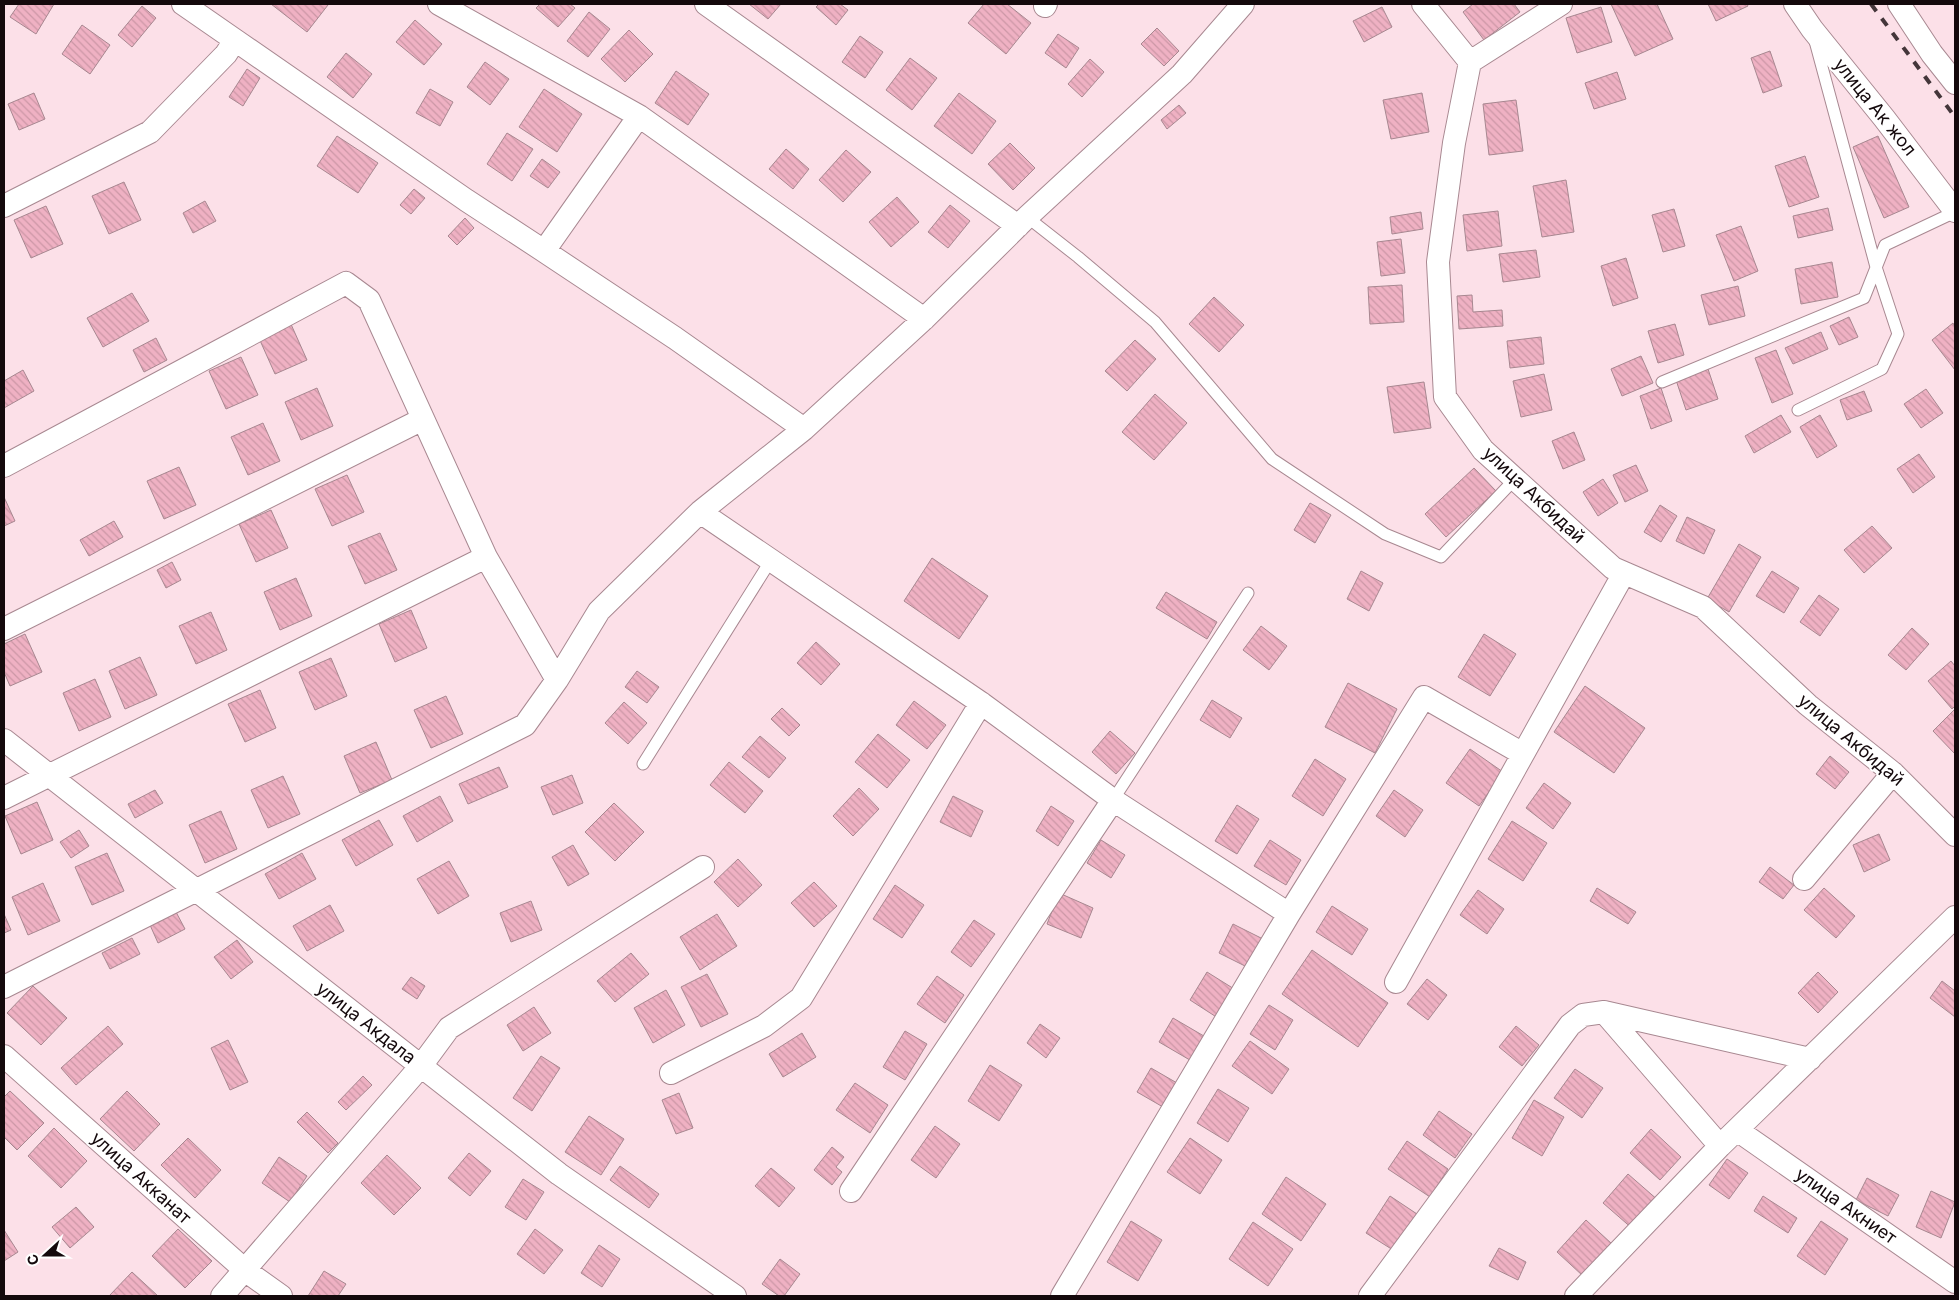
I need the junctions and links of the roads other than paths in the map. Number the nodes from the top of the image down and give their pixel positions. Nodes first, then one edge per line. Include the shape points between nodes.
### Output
1 (184, 4) edge
2 (439, 4) edge
3 (706, 4) edge
4 (1243, 4) edge
5 (1423, 4) edge
6 (1561, 4) edge
7 (1795, 4) edge
8 (1899, 4) edge
9 (467, 10) edge
10 (1812, 29) junction
11 (235, 40) junction
12 (1470, 62) junction
13 (1955, 83) edge
14 (639, 116) junction
15 (4, 206) edge
16 (1955, 212) edge
17 (1022, 222) junction
18 (544, 251) junction
19 (1876, 266) junction
20 (924, 319) junction
21 (1662, 382) dead end
22 (1798, 410) dead end
23 (423, 419) junction
24 (804, 429) junction
25 (4, 466) edge
26 (1515, 479) junction
27 (700, 512) junction
28 (486, 557) junction
29 (771, 560) junction
30 (1624, 573) junction
31 (1248, 594) dead end
32 (4, 629) edge
33 (557, 680) junction
34 (981, 703) junction
35 (4, 740) edge
36 (1523, 754) junction
37 (643, 764) dead end
38 (1893, 773) junction
39 (50, 776) junction
40 (4, 798) edge
41 (1113, 800) junction
42 (1955, 835) edge
43 (704, 866) dead end
44 (1804, 878) dead end
45 (196, 890) junction
46 (1289, 914) junction
47 (1955, 918) edge
48 (1396, 982) dead end
49 (4, 987) edge
50 (1604, 1012) junction
51 (4, 1056) edge
52 (1810, 1059) junction
53 (421, 1066) junction
54 (672, 1073) dead end
55 (1737, 1130) junction
56 (1720, 1146) junction
57 (852, 1191) dead end
58 (246, 1271) junction
59 (1955, 1282) edge
60 (222, 1296) edge
61 (281, 1296) edge
62 (735, 1296) edge
63 (1062, 1296) edge
64 (1370, 1296) edge
65 (1576, 1296) edge

1 - 11 street
2 - 9 street
3 - 17 street
4 - 17 street via 1182,74
5 - 12 street
6 - 12 street
7 - 10 street, улица Ак жол
8 - 13 street
9 - 14 street
10 - 16 street, улица Ак жол
10 - 19 lane
11 - 15 street via 226,54 150,132
11 - 18 street
12 - 26 street, улица Акбидай via 1454,143 1438,262 1445,397 1483,450
14 - 18 street
14 - 20 street
16 - 19 lane via 1885,244
17 - 20 street
17 - 26 lane via 1078,257 1155,322 1272,459 1385,534 1441,557
18 - 24 street
19 - 21 lane via 1864,298
19 - 22 lane via 1898,334 1882,369
20 - 24 street
23 - 25 street via 369,300 346,282
23 - 28 street
23 - 32 street
24 - 27 street
26 - 30 street, улица Акбидай via 1613,568
27 - 29 street
27 - 33 street via 600,611
28 - 33 street
28 - 39 street
29 - 34 street
29 - 37 lane
30 - 36 street
30 - 38 street, улица Акбидай via 1703,607 1808,704
31 - 41 lane
33 - 45 street via 525,725
34 - 41 street
34 - 54 street via 801,998 764,1026
35 - 39 street, улица Акдала
36 - 46 street via 1424,697
36 - 48 street
38 - 42 street, улица Акбидай
38 - 44 street
39 - 40 street
39 - 45 street, улица Акдала
41 - 46 street
41 - 57 street
43 - 53 street via 449,1028
45 - 49 street
45 - 53 street, улица Акдала
46 - 63 street
47 - 52 street
50 - 52 street
50 - 56 street
50 - 64 street via 1583,1016 1570,1024
51 - 58 street, улица Акканат
52 - 55 street
53 - 58 street
53 - 62 street, улица Акдала via 559,1174
55 - 56 street
55 - 59 street, улица Акниет
56 - 65 street
58 - 60 street
58 - 61 street, улица Акканат

